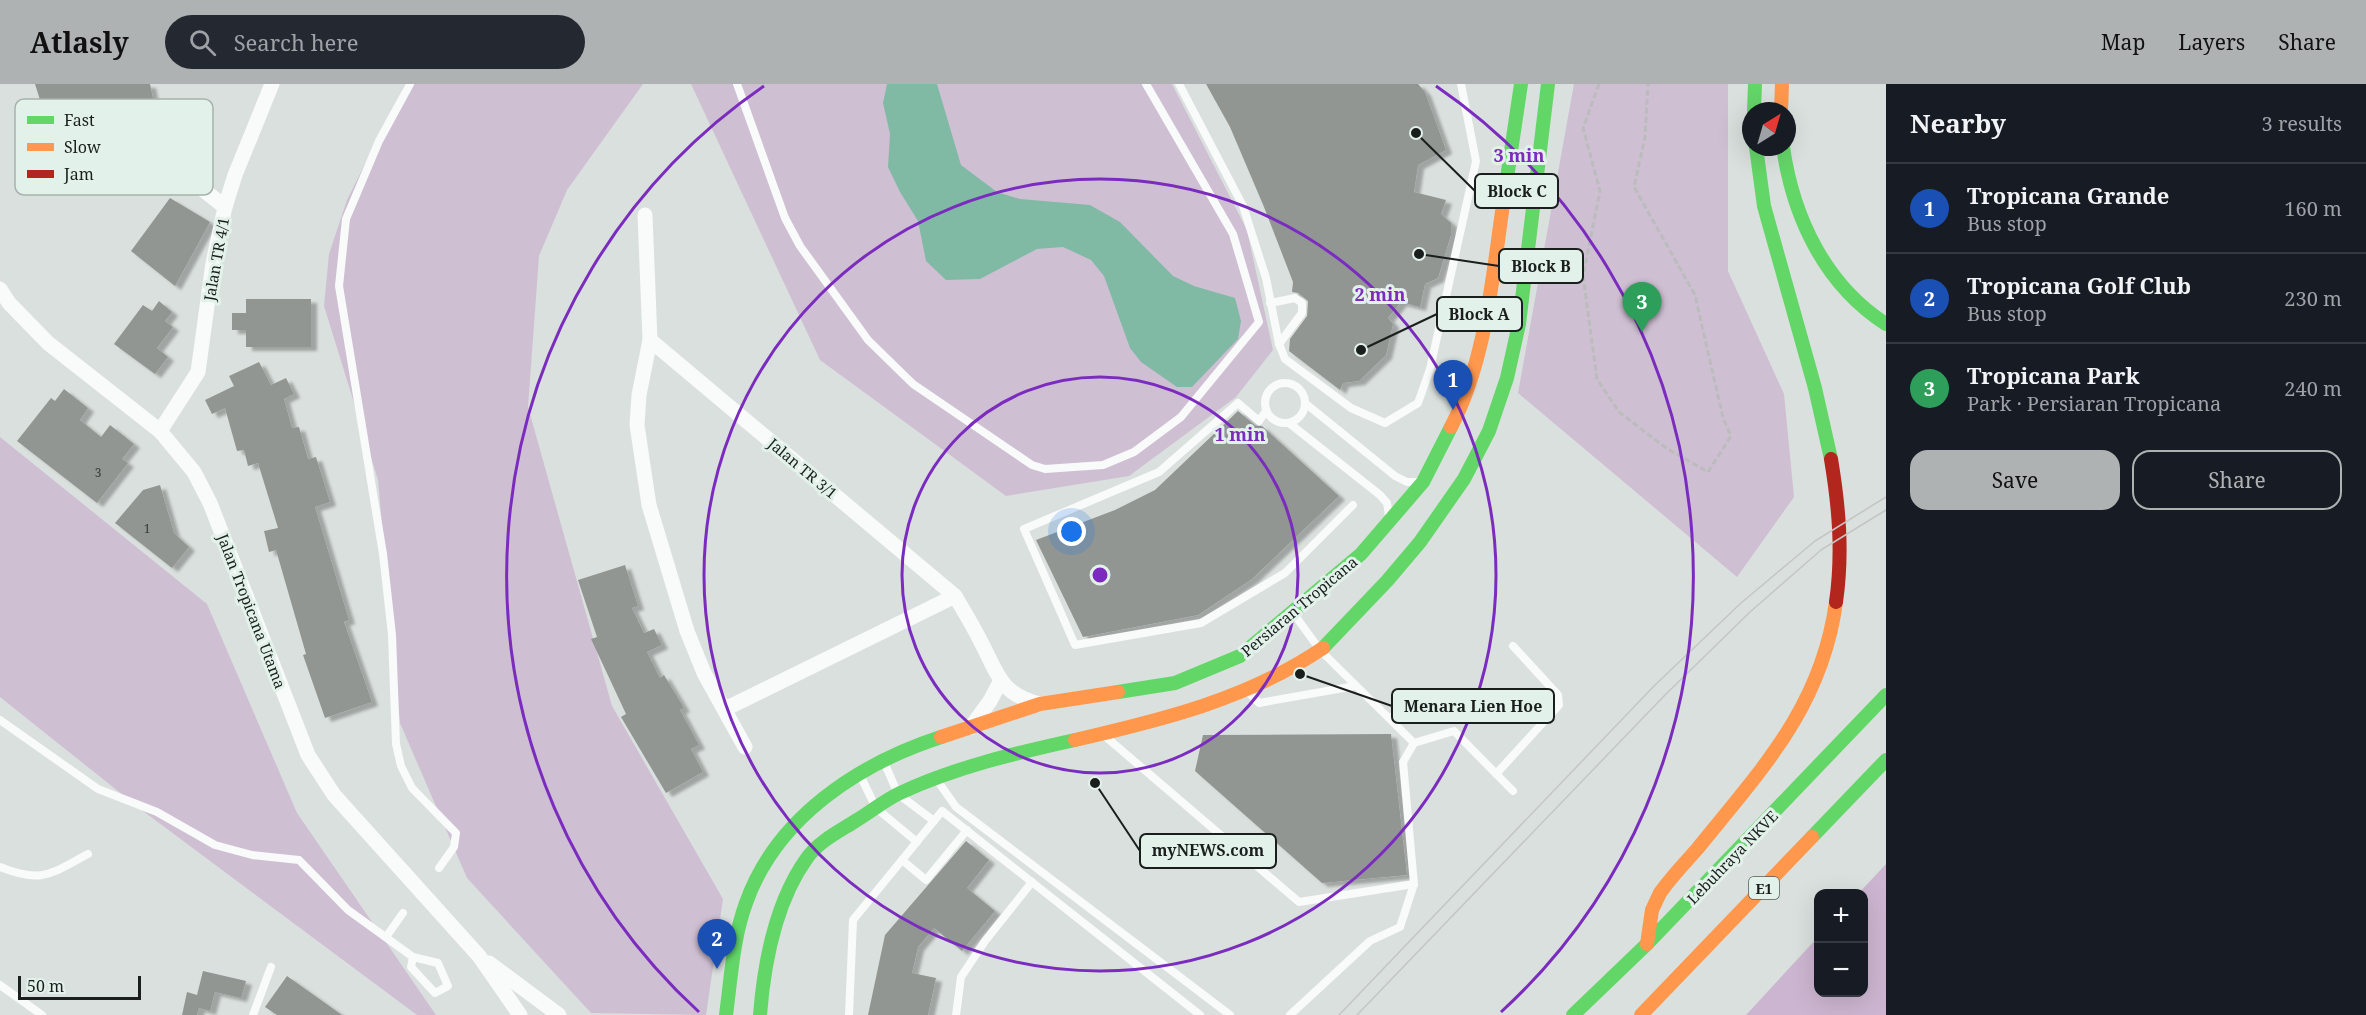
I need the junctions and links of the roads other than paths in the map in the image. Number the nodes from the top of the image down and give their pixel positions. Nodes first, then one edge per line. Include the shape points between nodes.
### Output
1 (272, 84) edge
2 (410, 84) edge
3 (736, 84) edge
4 (1146, 84) edge
5 (1179, 84) edge
6 (1461, 84) edge
7 (1521, 84) edge
8 (1548, 84) edge
9 (1755, 84) edge
10 (1782, 84) edge
11 (1754, 102) edge
12 (1781, 102) edge
13 (1757, 156) edge
14 (1785, 156) edge
15 (210, 195) edge
16 (225, 207) junction
17 (645, 215) dead end
18 (0, 290) edge
19 (1270, 303) junction
20 (1886, 324) edge
21 (650, 340) junction
22 (1279, 344) junction
23 (1302, 374) junction
24 (1294, 386) junction
25 (1305, 403) junction
26 (1266, 411) junction
27 (1289, 423) junction
28 (160, 431) junction
29 (1422, 482) junction
30 (1353, 505) dead end
31 (1389, 520) junction
32 (955, 596) junction
33 (1293, 612) junction
34 (1513, 646) dead end
35 (1320, 650) junction
36 (1000, 682) junction
37 (1355, 686) junction
38 (1246, 690) junction
39 (1417, 694) dead end
40 (1886, 695) edge
41 (1040, 704) junction
42 (725, 710) junction
43 (1391, 718) junction
44 (0, 720) edge
45 (971, 727) junction
46 (1104, 735) junction
47 (1414, 743) junction
48 (745, 747) dead end
49 (883, 760) junction
50 (1886, 760) edge
51 (859, 772) junction
52 (1496, 774) junction
53 (936, 779) junction
54 (1513, 791) dead end
55 (898, 794) junction
56 (876, 808) junction
57 (934, 821) junction
58 (967, 830) junction
59 (917, 842) junction
60 (88, 854) dead end
61 (902, 860) junction
62 (0, 867) edge
63 (439, 868) dead end
64 (1032, 882) junction
65 (1414, 884) junction
66 (403, 913) dead end
67 (386, 938) junction
68 (1647, 944) junction
69 (479, 956) junction
70 (413, 957) junction
71 (271, 967) dead end
72 (0, 985) edge
73 (42, 1015) edge
74 (253, 1015) edge
75 (520, 1015) edge
76 (559, 1015) edge
77 (726, 1015) edge
78 (759, 1015) edge
79 (849, 1015) edge
80 (956, 1015) edge
81 (1200, 1015) edge
82 (1230, 1015) edge
83 (1290, 1015) edge
84 (1573, 1015) edge
85 (1641, 1015) edge

1 - 16 street, Jalan TR 4/1
2 - 63 lane via 379,141 346,219 339,286 383,554 392,635 396,744 412,788 456,833 454,847
3 - 4 lane via 785,218 800,246 868,340 913,384 1017,457 1045,469 1103,465 1134,452 1181,417 1259,322 1233,234
5 - 19 lane via 1243,206
6 - 23 lane via 1476,161 1430,369 1418,404 1384,423 1351,408
7 - 29 main road, Persiaran Tropicana via 1488,310 1466,399
8 - 35 main road via 1521,318 1498,412 1450,502 1388,582
9 - 11 main road
10 - 12 main road
13 - 68 main road via 1772,242 1840,469 1847,546 1845,583 1825,664 1810,695 1787,735 1655,901
14 - 20 main road via 1791,187 1815,246 1852,300
15 - 16 street
16 - 28 street, Jalan TR 4/1 via 198,372
17 - 21 street
18 - 28 street, Jalan Tropicana Utama via 48,343
19 - 22 lane
19 - 22 lane via 1295,298 1302,303 1302,313
21 - 32 street, Jalan TR 3/1
21 - 42 street via 637,425 649,505 687,631
22 - 23 lane via 1285,359
23 - 24 lane
24 - 25 lane
24 - 26 lane via 1274,386 1265,397
25 - 27 lane via 1301,416
25 - 29 lane via 1395,476 1407,482
26 - 27 lane via 1275,422
26 - 30 lane via 1259,421 1238,403 1159,472 1023,529 1075,645 1201,623 1285,573
27 - 31 lane via 1380,495
28 - 69 street, Jalan Tropicana Utama via 194,472 210,503 308,755 334,795
29 - 31 main road, Persiaran Tropicana
31 - 33 main road, Persiaran Tropicana via 1361,554
32 - 36 street, Jalan TR 3/1
32 - 42 street
33 - 35 lane
33 - 41 main road, Persiaran Tropicana via 1240,656 1175,683
34 - 52 lane via 1558,694 1559,705
35 - 37 lane
35 - 38 main road
36 - 41 street via 1023,700
36 - 45 street
37 - 38 lane via 1259,703
37 - 43 lane
38 - 46 main road
39 - 43 lane
40 - 68 main road, Lebuhraya NKVE
41 - 45 main road, Persiaran Tropicana
42 - 48 street
43 - 47 lane
44 - 67 lane via 98,789 157,812 215,845 252,855 299,860 348,910
45 - 49 main road, Persiaran Tropicana
46 - 53 main road via 1000,758
46 - 65 lane via 1299,902
47 - 52 lane via 1454,731
47 - 65 lane via 1403,762
49 - 51 main road, Persiaran Tropicana
49 - 55 lane
50 - 85 main road, E1
51 - 56 lane
51 - 77 main road, Persiaran Tropicana via 804,814 776,843 761,869 746,902
52 - 54 lane
53 - 55 main road
53 - 82 lane via 956,807
55 - 56 main road
55 - 57 lane
56 - 59 lane
56 - 78 main road via 827,839 806,858 778,921
57 - 58 lane via 942,811
57 - 59 lane
58 - 61 lane via 927,880
58 - 64 lane
59 - 61 lane
60 - 62 lane via 35,878
61 - 79 lane via 853,920
64 - 80 lane via 961,977
64 - 81 lane
65 - 83 lane via 1400,927 1370,941
66 - 67 lane
67 - 70 lane
68 - 84 main road, Lebuhraya NKVE
69 - 75 street, Jalan Tropicana Utama
69 - 76 street, Jalan Tropicana Utama
70 - 70 lane via 438,963 448,986 435,993 411,967
71 - 74 lane
72 - 73 lane

